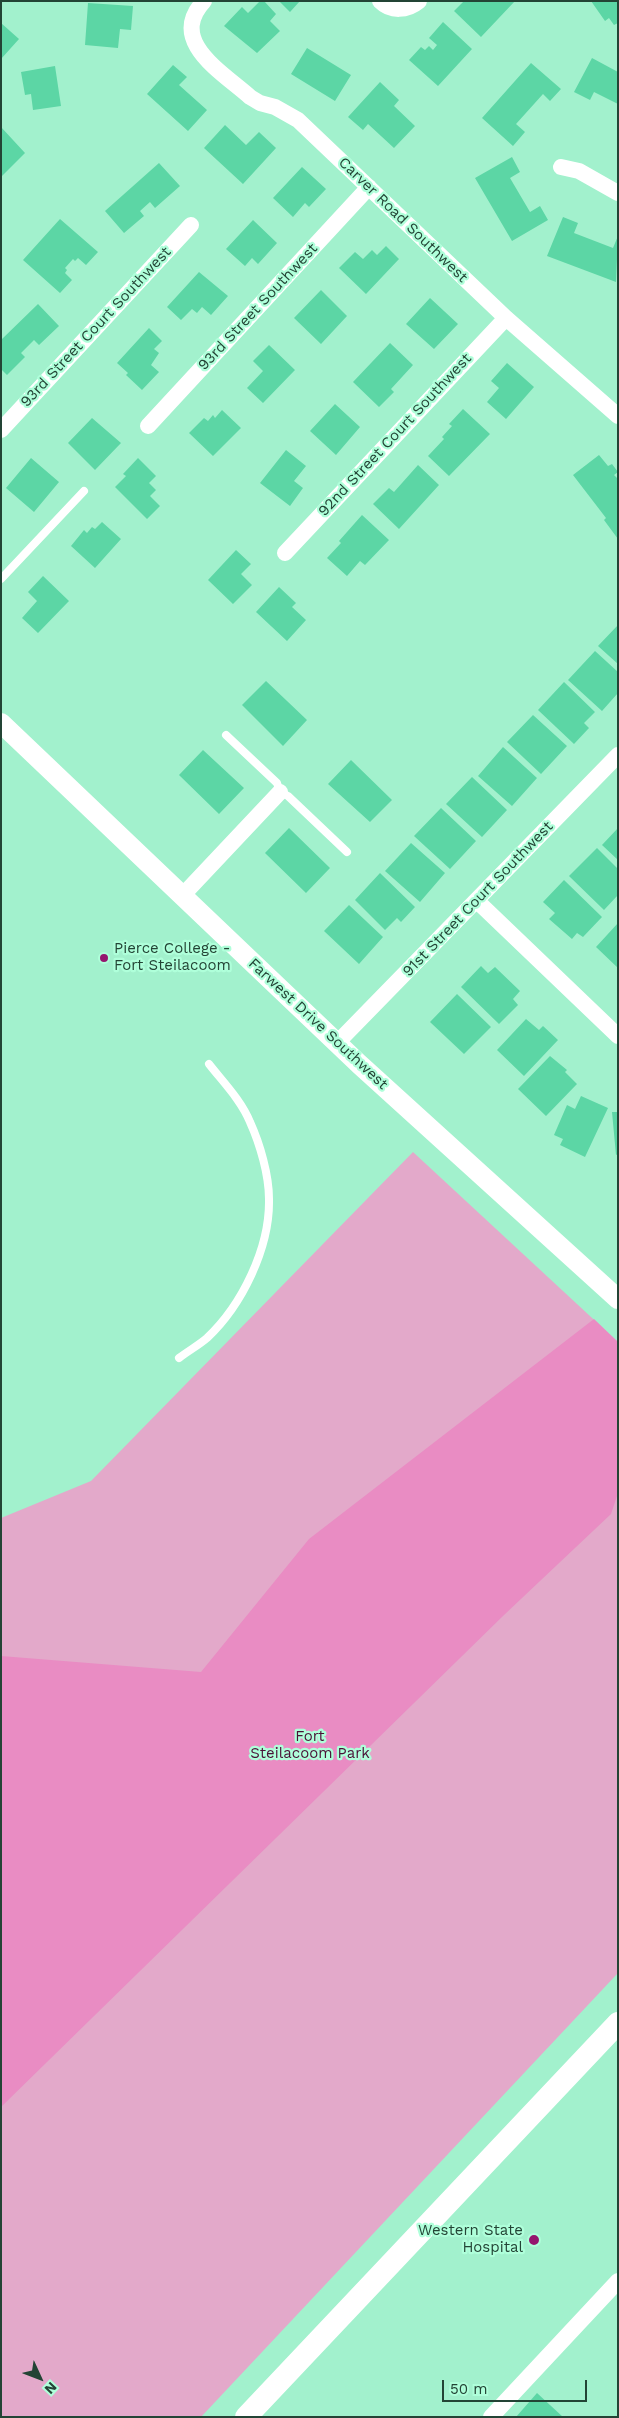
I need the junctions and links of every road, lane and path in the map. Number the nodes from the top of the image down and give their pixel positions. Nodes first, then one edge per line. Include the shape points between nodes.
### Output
1 (204, 1) edge
2 (380, 1) edge
3 (413, 5) edge
4 (561, 167) dead end
5 (369, 187) junction
6 (618, 193) edge
7 (191, 225) dead end
8 (506, 318) junction
9 (618, 416) edge
10 (148, 426) dead end
11 (2, 427) edge
12 (84, 490) dead end
13 (285, 553) dead end
14 (1, 580) edge
15 (1, 723) edge
16 (226, 735) dead end
17 (618, 755) edge
18 (280, 792) junction
19 (347, 852) dead end
20 (182, 896) junction
21 (477, 901) junction
22 (618, 1036) edge
23 (338, 1043) junction
24 (209, 1064) dead end
25 (618, 1299) edge
26 (179, 1358) dead end
27 (618, 2023) edge
28 (618, 2281) edge
29 (246, 2417) edge
30 (491, 2417) edge

1 - 5 street, Carver Road Southwest via 195,10 190,29 197,49 250,97 298,120
2 - 3 street via 394,9
4 - 6 street via 579,171
5 - 8 street, Carver Road Southwest
5 - 10 street, 93rd Street Southwest
7 - 11 street, 93rd Street Court Southwest
8 - 9 street, Carver Road Southwest
8 - 13 street, 92nd Street Court Southwest
12 - 14 lane
15 - 20 street, Farwest Drive Southwest
16 - 18 lane via 277,783
17 - 21 street, 91st Street Court Southwest
18 - 19 lane
18 - 20 street
20 - 23 street, Farwest Drive Southwest
21 - 22 street
21 - 23 street, 91st Street Court Southwest
23 - 25 street, Farwest Drive Southwest
24 - 26 lane via 238,1100 250,1121 266,1176 269,1200 258,1262 246,1289 206,1338
27 - 29 main road
28 - 30 street

